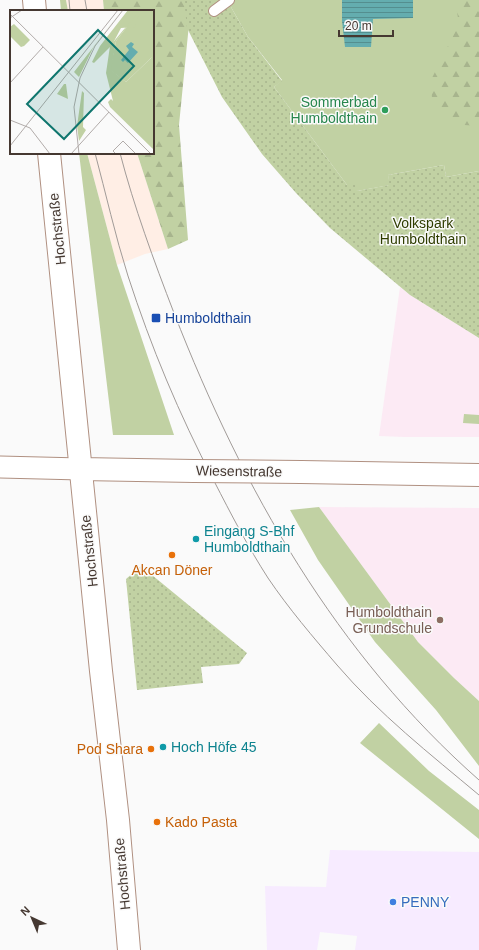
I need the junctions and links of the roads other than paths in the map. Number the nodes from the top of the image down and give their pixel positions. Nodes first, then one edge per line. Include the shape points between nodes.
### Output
1 (34, 0) edge
2 (230, 0) edge
3 (35, 10) edge
4 (214, 11) dead end
5 (49, 154) edge
6 (0, 467) edge
7 (81, 469) junction
8 (479, 475) edge
9 (129, 950) edge

1 - 3 street
2 - 4 lane
5 - 7 street, Hochstraße
6 - 7 street, Wiesenstraße
7 - 8 street, Wiesenstraße, bridge
7 - 9 street, Hochstraße

